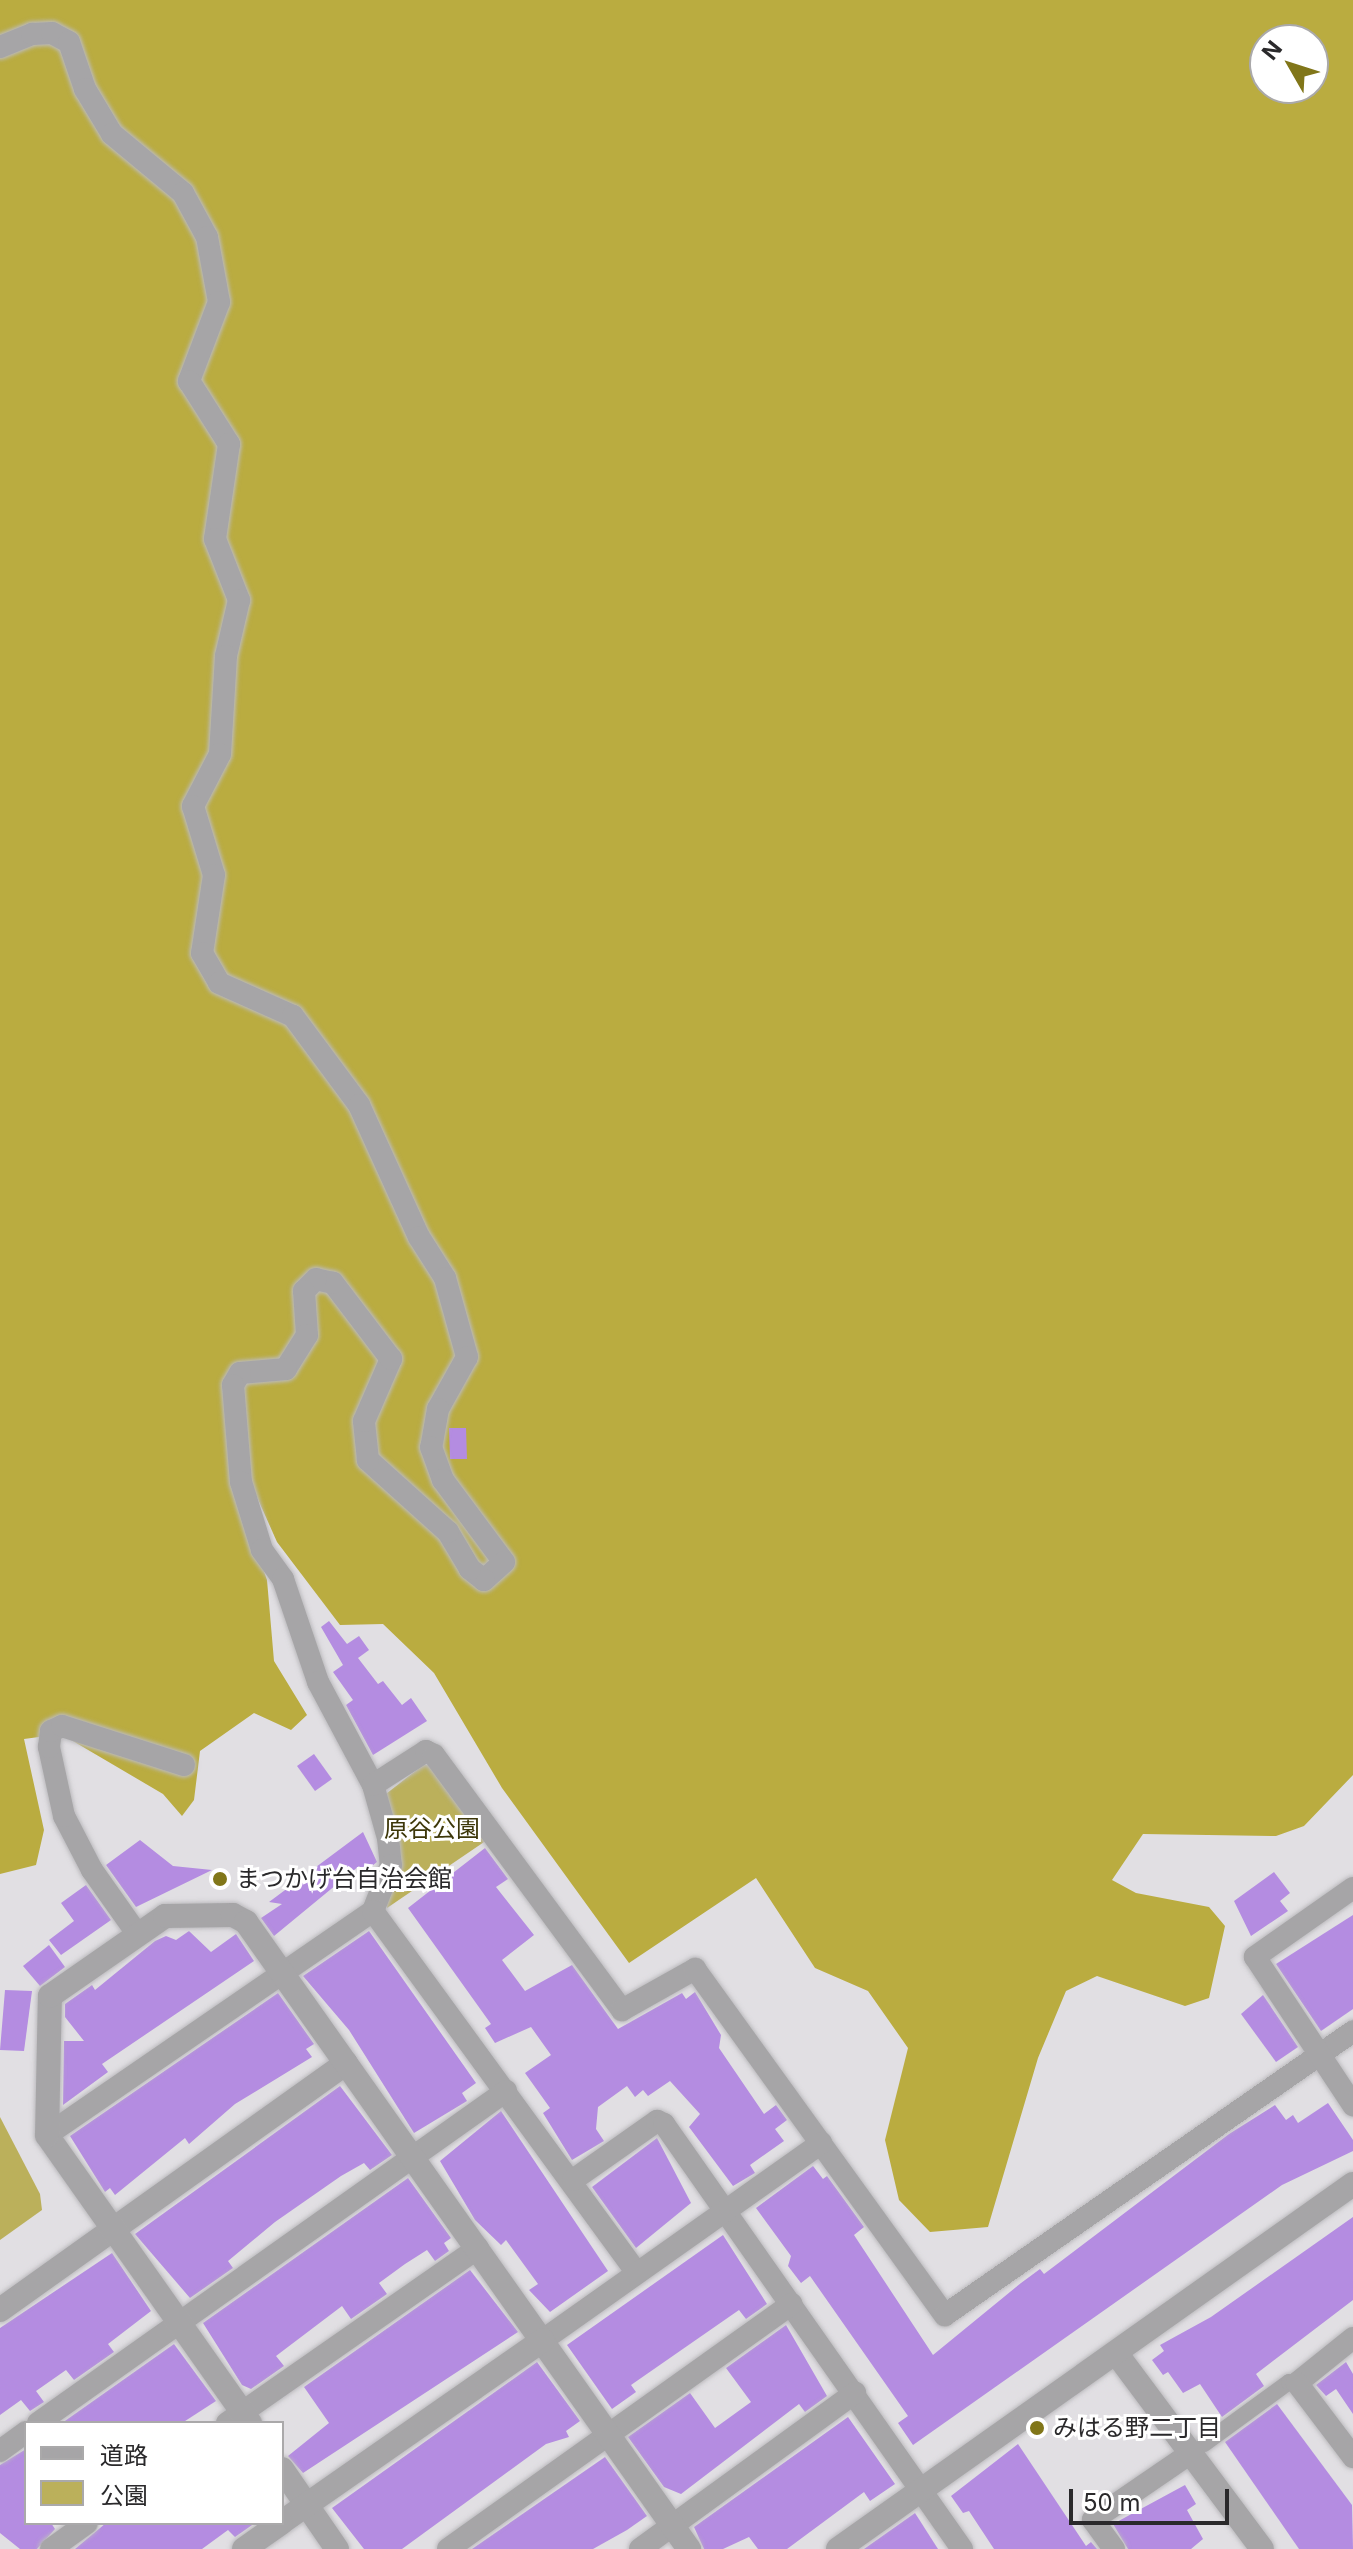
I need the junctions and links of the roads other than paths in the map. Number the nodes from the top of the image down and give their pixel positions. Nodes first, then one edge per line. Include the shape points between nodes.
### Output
1 (0, 47) edge
2 (184, 1765) dead end
3 (373, 1785) junction
4 (1353, 1888) edge
5 (373, 1911) junction
6 (138, 1935) junction
7 (283, 1970) junction
8 (1353, 2031) edge
9 (1317, 2057) junction
10 (346, 2063) junction
11 (506, 2091) junction
12 (1353, 2105) edge
13 (47, 2135) junction
14 (821, 2143) junction
15 (415, 2157) junction
16 (573, 2180) junction
17 (1353, 2184) edge
18 (725, 2210) junction
19 (112, 2227) junction
20 (478, 2248) junction
21 (637, 2273) junction
22 (791, 2304) junction
23 (0, 2310) edge
24 (177, 2322) junction
25 (1353, 2338) edge
26 (543, 2340) junction
27 (1116, 2353) junction
28 (1297, 2383) junction
29 (855, 2393) junction
30 (240, 2419) edge
31 (41, 2421) edge
32 (24, 2433) edge
33 (608, 2436) junction
34 (1197, 2448) junction
35 (0, 2451) edge
36 (1353, 2457) edge
37 (284, 2472) edge
38 (920, 2489) junction
39 (306, 2505) junction
40 (284, 2520) edge
41 (84, 2525) edge
42 (277, 2525) edge
43 (673, 2526) junction
44 (51, 2549) edge
45 (244, 2549) edge
46 (337, 2549) edge
47 (448, 2549) edge
48 (640, 2549) edge
49 (689, 2549) edge
50 (838, 2549) edge
51 (962, 2549) edge
52 (1114, 2549) edge
53 (1262, 2549) edge

1 - 3 street via 32,34 69,42 85,89 112,134 183,193 207,237 219,302 189,381 229,444 215,539 239,600 226,656 220,754 194,798 214,875 202,953 219,983 293,1016 359,1105 419,1237 445,1278 467,1357 438,1409 431,1447 443,1480 504,1562 484,1580 470,1569 448,1532 368,1460 364,1421 391,1359 333,1283 316,1279 304,1291 307,1335 286,1369 240,1373 233,1385 241,1482 262,1550 283,1579 318,1682
2 - 6 street via 62,1726 51,1731 49,1747 64,1816 92,1870
3 - 5 street via 391,1865
3 - 14 street via 426,1751 434,1755 617,2007 695,1969
4 - 9 street via 1255,1957
5 - 7 street
5 - 11 street
6 - 7 street via 165,1916 233,1915 243,1918
6 - 13 street via 50,1996
7 - 10 street
7 - 13 street
8 - 9 street
9 - 12 street
9 - 14 street via 945,2315
10 - 15 street
10 - 19 street
11 - 15 street
11 - 16 street
13 - 19 street
14 - 18 street
15 - 20 street
15 - 24 street
16 - 18 street via 657,2121
16 - 21 street
17 - 27 street
18 - 21 street
18 - 22 street
19 - 23 street
19 - 24 street
20 - 26 street
20 - 30 street
21 - 26 street
22 - 29 street
22 - 33 street
24 - 30 street
24 - 31 street
25 - 28 street
26 - 33 street
26 - 39 street
27 - 34 street
27 - 38 street
28 - 34 street via 1289,2382
28 - 36 street
29 - 38 street
29 - 43 street
32 - 35 street
33 - 43 street
33 - 47 street
34 - 52 street via 1093,2520
34 - 53 street
37 - 39 street
38 - 50 street
38 - 51 street
39 - 40 street
39 - 46 street
41 - 44 street
42 - 45 street
43 - 48 street
43 - 49 street

